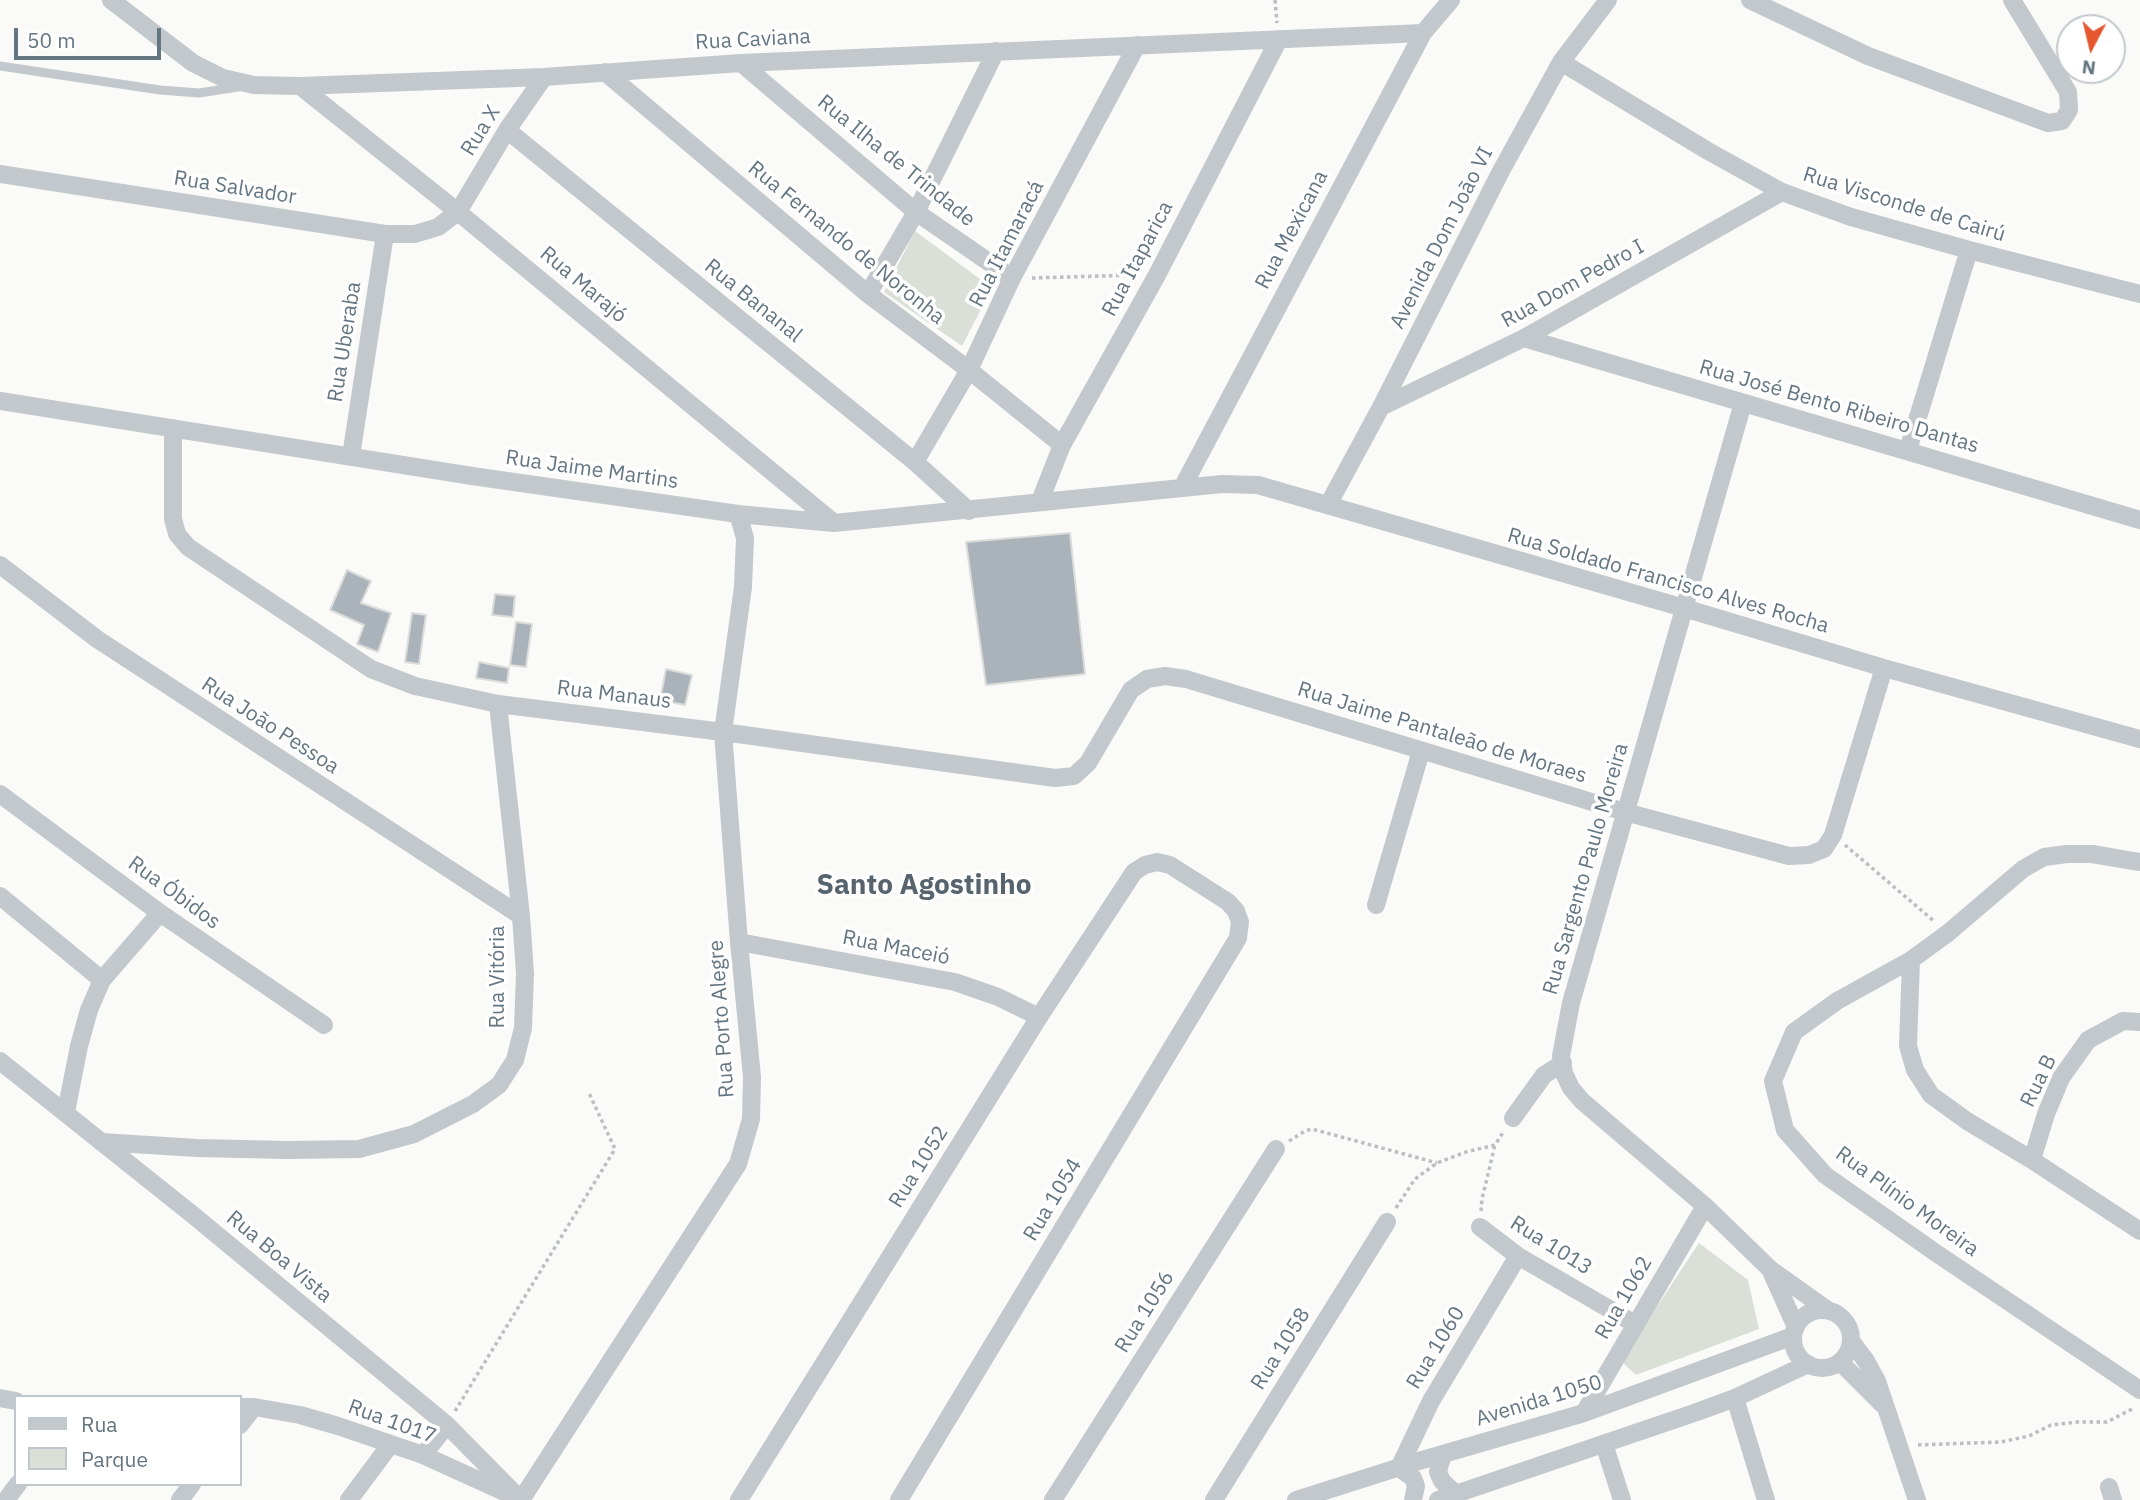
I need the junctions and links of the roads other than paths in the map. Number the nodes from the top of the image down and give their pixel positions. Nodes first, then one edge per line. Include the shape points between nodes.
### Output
1 (111, 0) edge
2 (1451, 0) edge
3 (1608, 0) edge
4 (1751, 0) edge
5 (2012, 0) edge
6 (1423, 33) junction
7 (1279, 39) junction
8 (1138, 45) junction
9 (996, 51) junction
10 (1561, 62) junction
11 (741, 63) junction
12 (0, 66) edge
13 (605, 72) junction
14 (544, 76) junction
15 (254, 85) junction
16 (300, 86) junction
17 (507, 130) junction
18 (0, 174) edge
19 (1782, 192) junction
20 (458, 212) junction
21 (916, 212) junction
22 (384, 234) junction
23 (1969, 250) junction
24 (1012, 278) junction
25 (868, 294) junction
26 (2140, 294) edge
27 (1524, 338) junction
28 (969, 370) junction
29 (0, 401) edge
30 (1743, 403) junction
31 (1381, 407) junction
32 (173, 428) junction
33 (1062, 445) junction
34 (1908, 450) junction
35 (351, 456) junction
36 (915, 462) junction
37 (1182, 488) junction
38 (1040, 501) junction
39 (1328, 505) junction
40 (969, 510) junction
41 (738, 514) junction
42 (2140, 520) edge
43 (834, 523) junction
44 (0, 565) edge
45 (1684, 608) junction
46 (1884, 668) junction
47 (1147, 679) joint
48 (498, 704) junction
49 (723, 732) junction
50 (2140, 739) edge
51 (1421, 751) junction
52 (0, 794) edge
53 (1625, 813) junction
54 (2140, 862) edge
55 (0, 897) edge
56 (1376, 905) dead end
57 (160, 913) junction
58 (521, 916) junction
59 (1240, 922) joint
60 (739, 942) junction
61 (1912, 960) junction
62 (102, 980) junction
63 (1039, 1017) junction
64 (2140, 1021) edge
65 (324, 1025) dead end
66 (0, 1060) edge
67 (1563, 1063) junction
68 (66, 1112) junction
69 (1513, 1118) road end
70 (101, 1142) junction
71 (1276, 1149) road end
72 (2032, 1160) junction
73 (1705, 1206) junction
74 (1387, 1222) road end
75 (1480, 1227) road end
76 (2140, 1231) edge
77 (1518, 1256) junction
78 (1770, 1269) junction
79 (1829, 1311) junction
80 (1635, 1324) junction
81 (1795, 1332) junction
82 (1851, 1342) junction
83 (1840, 1363) junction
84 (1808, 1364) junction
85 (2140, 1390) edge
86 (1735, 1398) junction
87 (247, 1407) edge
88 (1884, 1407) junction
89 (1584, 1413) junction
90 (447, 1425) junction
91 (1604, 1444) junction
92 (390, 1445) junction
93 (1444, 1454) junction
94 (423, 1455) junction
95 (1399, 1468) junction
96 (16, 1486) edge
97 (1483, 1493) edge
98 (1447, 1497) edge
99 (522, 1499) edge
100 (5, 1500) edge
101 (349, 1500) edge
102 (739, 1500) edge
103 (899, 1500) edge
104 (1053, 1500) edge
105 (1214, 1500) edge
106 (1296, 1500) edge
107 (1413, 1500) edge
108 (1622, 1500) edge
109 (1766, 1500) edge
110 (1917, 1500) edge

1 - 15 street, Rua Caviana via 193,64
2 - 6 street, Rua Mexicana
3 - 10 street, Avenida Dom João VI
4 - 5 street via 1868,56 2048,123 2062,121 2069,110 2068,92
6 - 7 street, Rua Caviana
6 - 37 street, Rua Mexicana
7 - 8 street, Rua Caviana
7 - 33 street, Rua Itaparica via 1157,275
8 - 9 street, Rua Caviana
8 - 24 street, Rua Itamaracá
9 - 11 street, Rua Caviana
9 - 21 street
10 - 19 street, Rua Visconde de Cairú
10 - 31 street, Avenida Dom João VI
11 - 13 street, Rua Caviana
11 - 21 street, Rua Ilha de Trindade
12 - 15 lane via 199,93
13 - 14 street, Rua Caviana
13 - 25 street, Rua Fernando de Noronha
14 - 16 street, Rua Caviana
14 - 17 street, Rua X
15 - 16 street, Rua Caviana
16 - 20 street, Rua Marajó
17 - 20 street, Rua X
17 - 36 street, Rua Bananal
18 - 22 street, Rua Salvador
19 - 23 street, Rua Visconde de Cairú
19 - 27 street, Rua Dom Pedro I
20 - 22 street, Rua Salvador via 426,231
20 - 43 street, Rua Marajó
21 - 24 street, Rua Ilha de Trindade
21 - 25 street
22 - 35 street, Rua Uberaba
23 - 26 street, Rua Visconde de Cairú
23 - 34 street
24 - 28 street, Rua Itamaracá
25 - 28 street, Rua Fernando de Noronha
27 - 30 street, Rua José Bento Ribeiro Dantas
27 - 31 street, Rua Dom Pedro I
28 - 33 street, Rua Fernando de Noronha
28 - 36 street, Rua Itamaracá
29 - 32 street, Rua Jaime Martins
30 - 34 street, Rua José Bento Ribeiro Dantas
30 - 45 street, Rua Sargento Paulo Moreira
31 - 39 street, Avenida Dom João VI
32 - 35 street, Rua Jaime Martins
32 - 48 street, Rua Manaus via 173,519 177,534 188,547 371,669 415,686
33 - 38 street, Rua Itaparica
34 - 42 street, Rua José Bento Ribeiro Dantas
35 - 41 street, Rua Jaime Martins
36 - 40 street, Rua Bananal
37 - 38 street, Rua Jaime Martins
37 - 39 street, Rua Soldado Francisco Alves Rocha via 1258,485
38 - 40 street, Rua Jaime Martins
39 - 45 street, Rua Soldado Francisco Alves Rocha
40 - 43 street, Rua Jaime Martins
41 - 43 street, Rua Jaime Martins
41 - 49 street, Rua Porto Alegre via 745,538 744,577
44 - 58 street, Rua João Pessoa via 97,639
45 - 46 street, Rua Soldado Francisco Alves Rocha
45 - 53 street, Rua Sargento Paulo Moreira
46 - 50 street, Rua Soldado Francisco Alves Rocha
46 - 53 street, Rua Jaime Pantaleão de Moraes via 1833,835 1824,849 1789,856
47 - 49 street, Rua Manaus via 1131,690 1088,763 1074,776 1055,778
47 - 51 street, Rua Jaime Pantaleão de Moraes via 1186,679
48 - 49 street, Rua Manaus
48 - 58 street, Rua Vitória
49 - 60 street, Rua Porto Alegre
51 - 53 street, Rua Jaime Pantaleão de Moraes
51 - 56 street
52 - 57 street, Rua Óbidos
53 - 67 street, Rua Sargento Paulo Moreira via 1572,1003
54 - 61 street, Rua Plínio Moreira via 2092,854 2044,857
55 - 62 street
57 - 62 street
57 - 65 street, Rua Óbidos
58 - 70 street, Rua Vitória via 523,1028 515,1060 499,1085 473,1104 414,1134 359,1149
59 - 63 street, Rua 1052 via 1228,902 1170,865 1145,865 1134,872
59 - 103 street, Rua 1054 via 1238,938
60 - 63 street, Rua Maceió via 955,982
60 - 99 street, Rua Porto Alegre via 752,1077 751,1119 738,1164
61 - 72 street via 1908,1046 1914,1070 1931,1095
61 - 85 street, Rua Plínio Moreira via 1837,1001 1794,1032 1773,1081 1785,1130 1825,1175
62 - 68 street via 79,1046
63 - 102 street, Rua 1052
64 - 72 street, Rua B via 2123,1021 2088,1041 2061,1078
66 - 68 street, Rua Boa Vista
67 - 69 street via 1544,1074
67 - 73 street, Rua Sargento Paulo Moreira via 1571,1088 1582,1101
68 - 70 street, Rua Boa Vista
70 - 90 street, Rua Boa Vista
71 - 104 street, Rua 1056
72 - 76 street
73 - 78 street, Rua Sargento Paulo Moreira
73 - 80 street, Rua 1062
74 - 105 street, Rua 1058
75 - 77 street, Rua 1013
77 - 80 street, Rua 1013
77 - 95 street, Rua 1060 via 1431,1401
78 - 79 street, Rua Sargento Paulo Moreira
78 - 81 street, Rua Sargento Paulo Moreira
79 - 81 street via 1810,1313
79 - 82 street via 1848,1326
80 - 89 street, Rua 1062
81 - 84 street via 1796,1353
81 - 89 street, Avenida 1050
82 - 83 street
82 - 88 street via 1877,1381
83 - 84 street via 1824,1368
83 - 88 street
84 - 86 street
86 - 91 street
86 - 109 street
87 - 92 street, Rua 1017 via 300,1415
88 - 110 street
89 - 93 street, Avenida 1050
90 - 94 street
90 - 99 street, Rua Boa Vista
91 - 97 street
91 - 108 street
92 - 94 street, Rua 1017
92 - 101 street
93 - 95 street, Avenida 1050
93 - 98 street via 1438,1472
94 - 99 street, Rua 1017
95 - 106 street, Avenida 1050
95 - 107 street via 1413,1478
96 - 100 street
97 - 98 street

